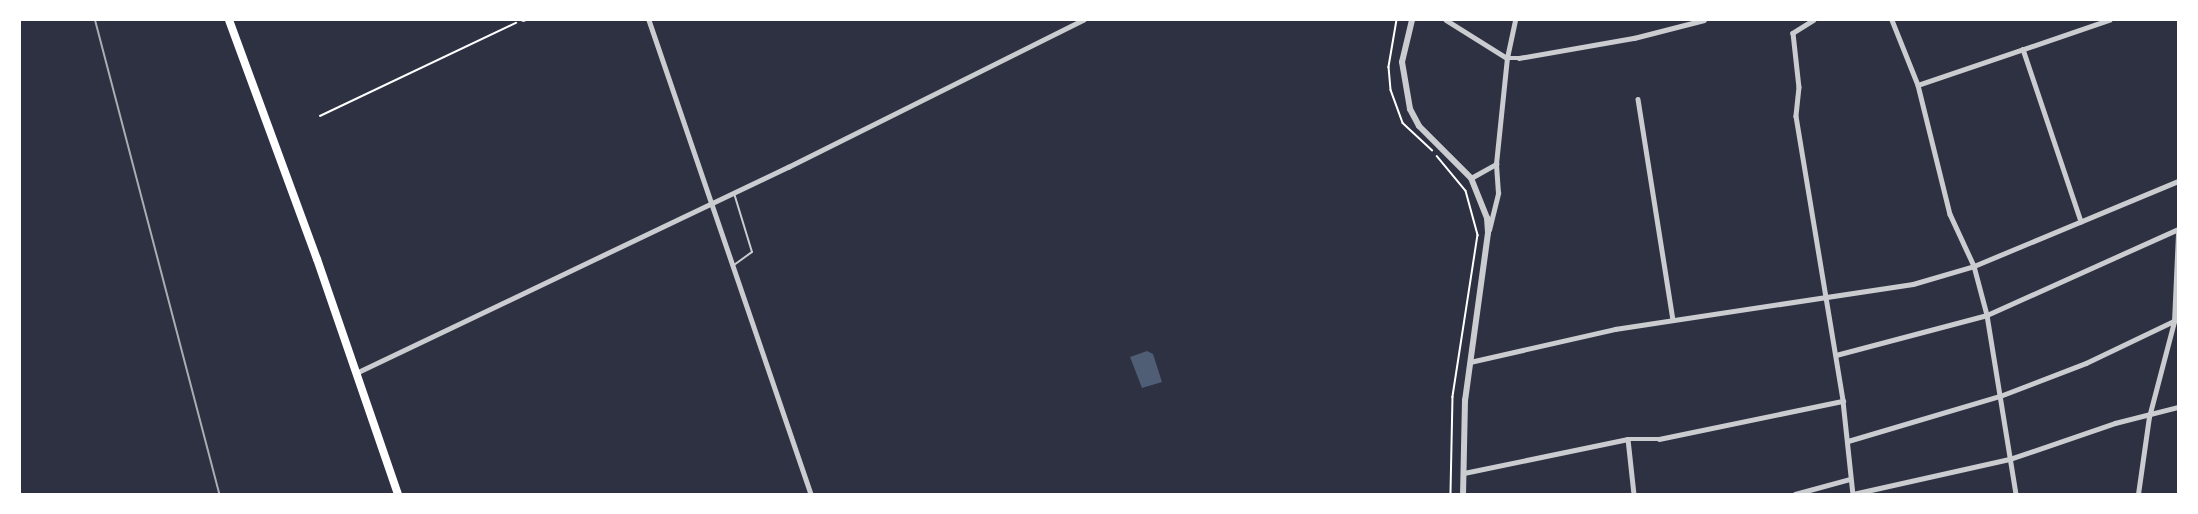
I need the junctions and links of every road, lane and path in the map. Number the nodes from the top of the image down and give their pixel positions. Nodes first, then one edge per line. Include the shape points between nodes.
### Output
1 (228, 20) edge
2 (523, 20) edge
3 (649, 20) edge
4 (1083, 20) edge
5 (1397, 20) edge
6 (1412, 20) edge
7 (1446, 20) edge
8 (1515, 20) edge
9 (1704, 20) edge
10 (1814, 20) edge
11 (1892, 20) edge
12 (2109, 20) edge
13 (2023, 49) junction
14 (1507, 58) junction
15 (1918, 85) junction
16 (1638, 99) dead end
17 (320, 116) dead end
18 (1496, 164) junction
19 (1471, 178) junction
20 (2178, 181) edge
21 (734, 192) junction
22 (711, 201) junction
23 (2081, 221) junction
24 (2178, 229) edge
25 (1488, 233) junction
26 (2178, 234) edge
27 (734, 265) junction
28 (1974, 266) junction
29 (1825, 297) junction
30 (1987, 315) junction
31 (1673, 319) junction
32 (2176, 320) edge
33 (1836, 355) junction
34 (1470, 362) junction
35 (356, 373) junction
36 (2000, 396) junction
37 (1843, 401) junction
38 (2178, 407) edge
39 (2149, 417) junction
40 (1628, 439) junction
41 (1848, 441) junction
42 (2010, 459) junction
43 (1464, 473) junction
44 (1850, 479) junction
45 (1853, 494) edge
46 (398, 495) edge
47 (811, 495) edge
48 (1451, 495) edge
49 (1463, 495) edge
50 (1634, 495) edge
51 (1795, 495) edge
52 (2016, 495) edge
53 (2138, 495) edge

1 - 35 main road
2 - 17 path
3 - 22 street
4 - 21 street
5 - 48 path via 1389,67 1396,109 1403,123 1460,181 1478,228 1453,398
6 - 19 street via 1402,62 1410,109 1419,126
7 - 14 street
8 - 14 street
9 - 14 street via 1623,40
10 - 29 street via 1795,28 1792,38 1799,87 1796,116
11 - 15 street
12 - 13 street
13 - 15 street
13 - 23 street
14 - 18 street
15 - 28 street via 1950,214
16 - 31 street
18 - 19 street
18 - 25 street via 1496,209
19 - 25 street via 1484,204
20 - 23 street
21 - 22 street
21 - 27 lane via 752,252
22 - 27 street
22 - 35 street
23 - 28 street
24 - 30 street
25 - 34 street
26 - 32 street
27 - 47 street
28 - 29 street via 1913,284
28 - 30 street
29 - 31 street
29 - 33 street
30 - 33 street
30 - 36 street
31 - 34 street
32 - 36 street via 2086,363
32 - 39 street
33 - 37 street
34 - 43 street
35 - 46 main road
36 - 41 street
36 - 42 street
37 - 40 street via 1659,439
37 - 41 street
38 - 39 street
39 - 42 street via 2115,423
39 - 53 street
40 - 43 street
40 - 50 street
41 - 44 street
42 - 45 street
42 - 52 street
43 - 49 street
44 - 45 street
44 - 51 street

